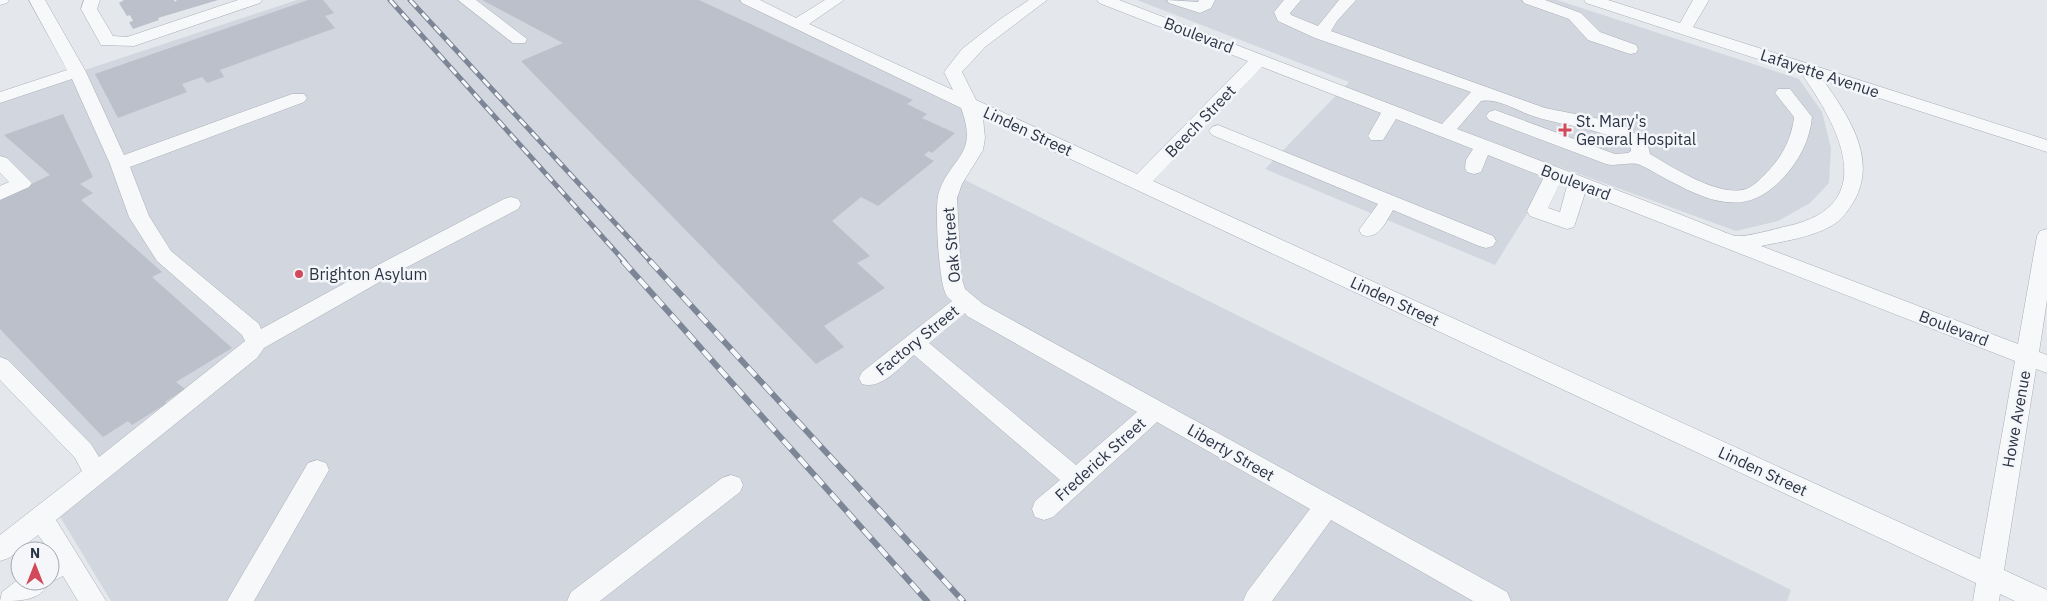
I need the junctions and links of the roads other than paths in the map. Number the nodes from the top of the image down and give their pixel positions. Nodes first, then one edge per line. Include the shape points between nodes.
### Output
1 (37, 0) edge
2 (92, 0) edge
3 (254, 0) edge
4 (466, 0) edge
5 (748, 0) edge
6 (836, 0) edge
7 (1039, 0) edge
8 (1105, 0) edge
9 (1175, 0) edge
10 (1207, 0) edge
11 (1293, 0) edge
12 (1348, 0) edge
13 (1530, 0) edge
14 (1592, 0) edge
15 (1701, 0) edge
16 (797, 25) junction
17 (1684, 29) junction
18 (1321, 35) junction
19 (519, 39) dead end
20 (1630, 49) dead end
21 (1260, 59) junction
22 (1806, 68) junction
23 (77, 72) junction
24 (1784, 93) dead end
25 (1493, 94) junction
26 (0, 98) edge
27 (298, 98) dead end
28 (967, 103) junction
29 (1392, 110) junction
30 (1495, 116) junction
31 (1218, 131) dead end
32 (1446, 131) junction
33 (1377, 136) dead end
34 (1482, 145) junction
35 (2047, 146) edge
36 (1638, 155) junction
37 (0, 162) edge
38 (119, 164) junction
39 (1474, 168) dead end
40 (1555, 173) junction
41 (1578, 182) junction
42 (1140, 183) junction
43 (0, 194) edge
44 (1390, 201) junction
45 (511, 204) dead end
46 (1369, 230) dead end
47 (2047, 236) edge
48 (1486, 242) dead end
49 (1735, 243) junction
50 (965, 302) junction
51 (256, 342) junction
52 (914, 343) junction
53 (2037, 360) edge
54 (0, 366) edge
55 (870, 378) dead end
56 (1156, 410) junction
57 (317, 470) dead end
58 (96, 474) junction
59 (1077, 480) junction
60 (731, 486) dead end
61 (1326, 507) junction
62 (1044, 509) dead end
63 (41, 517) junction
64 (50, 541) edge
65 (0, 550) edge
66 (60, 567) edge
67 (1990, 576) junction
68 (24, 591) edge
69 (11, 601) edge
70 (93, 601) edge
71 (240, 601) edge
72 (580, 601) edge
73 (1256, 601) edge
74 (1498, 601) edge
75 (1986, 601) edge
76 (2043, 601) edge

1 - 23 street
2 - 3 street via 89,8 107,42 116,43 128,42
4 - 19 street
5 - 16 street, Linden Street
6 - 16 street
7 - 28 street, Oak Street via 958,62 953,72
8 - 21 street, Boulevard
9 - 10 street via 1200,8
11 - 18 street via 1282,12 1284,18
12 - 18 street via 1330,19
13 - 20 street via 1575,16 1594,36
14 - 17 street, Lafayette Avenue
15 - 17 street
16 - 28 street, Linden Street
17 - 22 street, Lafayette Avenue
18 - 25 street
21 - 29 street, Boulevard
21 - 42 street, Beech Street
22 - 35 street, Lafayette Avenue
22 - 49 street via 1835,110 1848,136 1854,165 1854,187 1833,216 1822,222 1788,234
23 - 26 street
23 - 38 street
24 - 36 street via 1802,117 1798,137 1788,161 1765,186 1750,194 1734,196 1708,191
25 - 30 street via 1502,104
25 - 32 street via 1476,96
25 - 36 street via 1541,113 1594,122 1622,133 1640,145 1641,153
27 - 38 street
28 - 42 street, Linden Street
28 - 50 street, Oak Street via 978,127 976,145 950,186 946,210 951,276 955,292
29 - 32 street, Boulevard
29 - 33 street
30 - 34 street
30 - 36 street via 1613,160 1632,159
31 - 44 street
32 - 34 street, Boulevard
34 - 39 street
34 - 40 street, Boulevard
37 - 43 street via 22,183
38 - 51 street via 139,217 164,256 251,330
40 - 41 street, Boulevard
40 - 41 street via 1537,211 1567,222
41 - 49 street, Boulevard
42 - 67 street, Linden Street
44 - 46 street
44 - 48 street
45 - 51 street
47 - 53 street, Howe Avenue
49 - 53 street, Boulevard
50 - 52 street, Factory Street
50 - 56 street, Liberty Street
51 - 58 street via 249,352
52 - 55 street, Factory Street
52 - 59 street
53 - 67 street, Howe Avenue
54 - 58 street via 83,451
56 - 59 street, Frederick Street
56 - 61 street, Liberty Street
57 - 71 street
58 - 63 street
59 - 62 street, Frederick Street
60 - 72 street
61 - 73 street
61 - 74 street, Liberty Street
63 - 64 street
63 - 65 street
66 - 70 street
67 - 75 street, Howe Avenue
67 - 76 street, Linden Street
68 - 69 street

